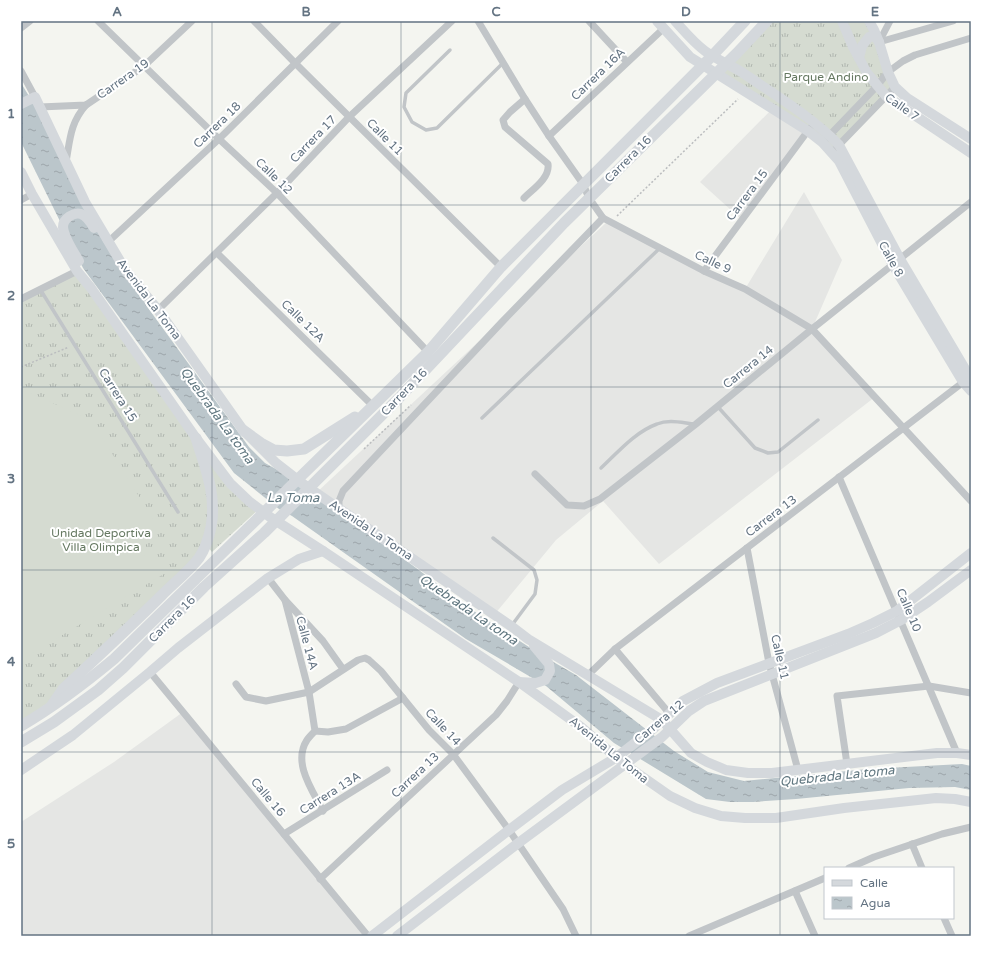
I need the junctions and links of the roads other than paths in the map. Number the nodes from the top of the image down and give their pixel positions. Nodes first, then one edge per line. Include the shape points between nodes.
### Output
1 (30, 21) edge
2 (98, 21) edge
3 (192, 21) edge
4 (254, 21) edge
5 (338, 21) edge
6 (452, 21) edge
7 (478, 21) edge
8 (589, 21) edge
9 (675, 21) edge
10 (745, 21) edge
11 (767, 21) edge
12 (842, 21) edge
13 (869, 21) edge
14 (890, 21) edge
15 (953, 21) edge
16 (660, 25) edge
17 (21, 28) edge
18 (971, 38) edge
19 (879, 42) junction
20 (450, 50) dead end
21 (712, 56) junction
22 (859, 58) junction
23 (627, 62) junction
24 (504, 63) junction
25 (296, 64) junction
26 (726, 64) junction
27 (703, 65) junction
28 (144, 66) junction
29 (21, 71) edge
30 (888, 72) junction
31 (716, 73) junction
32 (877, 86) junction
33 (895, 87) junction
34 (886, 96) junction
35 (33, 98) junction
36 (525, 99) junction
37 (21, 104) edge
38 (86, 105) junction
39 (40, 107) junction
40 (349, 117) junction
41 (811, 127) junction
42 (549, 136) junction
43 (826, 139) junction
44 (971, 139) edge
45 (219, 140) junction
46 (836, 148) junction
47 (971, 153) edge
48 (66, 163) junction
49 (21, 172) edge
50 (583, 184) junction
51 (276, 193) junction
52 (32, 194) junction
53 (524, 198) dead end
54 (589, 198) junction
55 (21, 200) edge
56 (971, 202) edge
57 (604, 218) junction
58 (108, 242) junction
59 (660, 248) junction
60 (217, 253) junction
61 (897, 262) junction
62 (501, 267) junction
63 (77, 271) junction
64 (126, 271) junction
65 (704, 271) junction
66 (91, 288) junction
67 (40, 289) junction
68 (21, 299) edge
69 (158, 310) junction
70 (812, 329) junction
71 (428, 352) junction
72 (969, 377) edge
73 (971, 391) edge
74 (372, 406) junction
75 (718, 407) junction
76 (482, 418) dead end
77 (818, 420) dead end
78 (696, 424) junction
79 (904, 427) junction
80 (243, 430) junction
81 (196, 438) junction
82 (601, 468) dead end
83 (534, 474) dead end
84 (839, 477) junction
85 (971, 501) edge
86 (339, 509) junction
87 (178, 512) dead end
88 (493, 538) dead end
89 (747, 548) junction
90 (323, 551) junction
91 (971, 553) edge
92 (971, 570) edge
93 (268, 578) junction
94 (284, 600) junction
95 (897, 611) junction
96 (901, 620) junction
97 (511, 626) junction
98 (528, 639) junction
99 (615, 649) junction
100 (770, 668) junction
101 (343, 669) junction
102 (150, 672) junction
103 (588, 675) junction
104 (519, 682) junction
105 (236, 684) dead end
106 (929, 686) junction
107 (309, 692) junction
108 (971, 693) edge
109 (403, 698) junction
110 (49, 710) junction
111 (665, 716) junction
112 (21, 726) edge
113 (671, 729) junction
114 (315, 731) junction
115 (21, 742) edge
116 (958, 753) junction
117 (453, 754) junction
118 (971, 755) edge
119 (622, 759) junction
120 (847, 764) junction
121 (21, 770) edge
122 (387, 770) dead end
123 (798, 770) junction
124 (971, 802) edge
125 (323, 811) junction
126 (971, 827) edge
127 (509, 830) junction
128 (284, 834) junction
129 (517, 844) junction
130 (912, 844) junction
131 (851, 867) edge
132 (922, 867) edge
133 (824, 878) edge
134 (320, 879) junction
135 (795, 892) junction
136 (944, 919) edge
137 (368, 936) edge
138 (372, 936) edge
139 (397, 936) edge
140 (576, 936) edge
141 (689, 936) edge
142 (815, 936) edge
143 (952, 936) edge

1 - 17 street
2 - 28 street, Calle 12
3 - 28 street, Carrera 19
4 - 25 street, Calle 11
5 - 25 street, Carrera 18
6 - 40 street, Carrera 17
7 - 24 street, Calle 9
8 - 23 street
9 - 21 main road via 690,38
10 - 21 main road, Carrera 16
11 - 26 main road, Carrera 16
12 - 22 main road, Calle 7
13 - 19 main road, Calle 7
14 - 19 street
15 - 19 street
16 - 23 street, Carrera 16A
16 - 27 main road via 690,57
18 - 30 street via 915,55
19 - 22 main road via 875,36 869,37 862,46
19 - 30 main road, Calle 7
20 - 24 lane via 406,93 404,107 412,122 426,130 437,128
21 - 26 main road
21 - 27 main road, Carrera 16
22 - 32 main road, Calle 7
23 - 42 street, Carrera 16A
24 - 36 street, Calle 9
25 - 40 street, Calle 11
25 - 45 street, Carrera 18
26 - 31 main road, Carrera 16
26 - 41 main road via 742,72
27 - 31 main road
27 - 50 main road, Carrera 16
28 - 38 street, Carrera 19
28 - 45 street, Calle 12
29 - 35 street, Avenida La Toma
30 - 32 street
30 - 33 main road, Calle 7
31 - 41 main road
31 - 54 main road, Carrera 16
32 - 34 main road, Calle 7
32 - 43 street
33 - 34 street
33 - 44 main road, Calle 7 via 907,98
34 - 46 street
34 - 47 main road, Calle 7
35 - 37 main road
35 - 39 main road, Avenida La Toma
36 - 42 street, Calle 9
36 - 53 street via 503,120 505,127 548,164 549,170
38 - 39 street, Carrera 19
38 - 48 street via 76,119 71,133
39 - 48 main road, Avenida La Toma
40 - 51 street, Carrera 17
40 - 62 street, Calle 11
41 - 43 main road
41 - 65 street, Carrera 15
42 - 50 street, Calle 9
43 - 46 main road, Calle 8
45 - 51 street, Calle 12
45 - 58 street, Carrera 18
46 - 61 main road, Calle 8
48 - 58 main road, Avenida La Toma
49 - 52 main road, Avenida La Toma
50 - 54 street, Calle 9
50 - 62 main road, Carrera 16
51 - 60 street, Carrera 17
51 - 71 street, Calle 12
52 - 55 street
52 - 63 main road, Avenida La Toma
54 - 57 street, Calle 9
54 - 115 main road, Carrera 16 via 399,398 264,533 98,690
56 - 61 street, Carrera 14
57 - 59 street, Calle 9
57 - 86 street via 343,491
58 - 64 main road, Avenida La Toma
59 - 65 street, Calle 9
59 - 76 lane
60 - 69 street, Carrera 17
60 - 74 street, Calle 12A
61 - 70 street, Carrera 14
61 - 72 main road, Calle 8
62 - 71 main road, Carrera 16
63 - 66 main road, Avenida La Toma
63 - 67 street
64 - 66 main road via 87,218 82,214 72,216 64,221 63,228
64 - 69 main road, Avenida La Toma
65 - 70 street, Calle 9 via 745,289
66 - 81 main road, Avenida La Toma
67 - 68 street
67 - 87 lane, Carrera 15
69 - 80 main road, Avenida La Toma
70 - 75 street, Carrera 14
70 - 79 street, Calle 9
71 - 74 main road, Carrera 16
72 - 73 main road, Calle 8
72 - 79 street, Carrera 13
74 - 80 main road via 304,449 274,450
74 - 110 main road, Carrera 16 via 114,659
75 - 77 lane via 755,448 768,453 778,452
75 - 78 street, Carrera 14
78 - 82 lane via 658,423 637,435
78 - 83 street, Carrera 14 via 600,499 584,506 567,505
79 - 84 street, Carrera 13
79 - 85 street, Calle 9
80 - 86 main road, Avenida La Toma via 276,463
81 - 90 main road, Avenida La Toma via 230,483 250,502
81 - 110 main road via 210,480 212,496 211,528 206,545 198,558 63,689
84 - 89 street, Carrera 13
84 - 95 street, Calle 10
86 - 97 main road, Avenida La Toma
88 - 97 lane via 534,570 537,580 535,594
89 - 99 street, Carrera 13
89 - 100 street, Calle 11
90 - 93 main road via 299,559
90 - 104 main road, Avenida La Toma
91 - 95 main road, Carrera 12
92 - 96 main road, Carrera 12
93 - 94 street
93 - 102 main road
94 - 101 street via 323,641
94 - 107 street, Calle 14A
95 - 96 street, Calle 10
95 - 100 main road, Carrera 12
96 - 100 main road, Carrera 12 via 852,643
96 - 106 street, Calle 10
97 - 98 main road, Avenida La Toma
98 - 103 main road, Avenida La Toma
98 - 104 main road via 549,664 550,671 545,680 536,683
99 - 103 street, Carrera 13
99 - 111 street
100 - 111 main road, Carrera 12 via 700,691
100 - 113 main road, Carrera 12 via 704,701 689,711
100 - 123 street, Calle 11
101 - 107 street
101 - 109 street, Calle 14 via 365,658
102 - 121 main road via 73,735
102 - 128 street, Calle 16
103 - 111 main road, Avenida La Toma
104 - 117 street, Carrera 13 via 496,715
104 - 119 main road, Avenida La Toma
105 - 107 street via 246,697 266,701
106 - 108 street
106 - 116 street, Calle 10
106 - 120 street via 837,696
107 - 114 street, Calle 14A
109 - 114 street via 346,729
109 - 117 street, Calle 14
110 - 112 main road, Carrera 16
111 - 113 main road, Avenida La Toma
111 - 119 main road, Carrera 12
113 - 119 main road, Carrera 12 via 662,737
113 - 123 main road, Avenida La Toma via 691,753 726,770 772,773
114 - 125 street via 306,742 302,754 303,770
116 - 118 main road, Avenida La Toma
116 - 120 main road, Avenida La Toma via 937,753
117 - 127 street, Calle 14
117 - 134 street, Carrera 13
119 - 124 main road, Avenida La Toma via 670,796 695,808 721,816 776,818 936,798
119 - 127 main road, Carrera 12 via 562,790
119 - 129 main road, Carrera 12
120 - 123 main road, Avenida La Toma
122 - 125 street, Carrera 13A
125 - 128 street, Carrera 13A
126 - 130 street
127 - 129 street, Calle 14
127 - 138 main road, Carrera 12
128 - 134 street, Calle 16
129 - 139 main road, Carrera 12
129 - 140 street, Calle 14 via 563,909
130 - 131 street
130 - 132 street
133 - 135 street
134 - 137 street, Calle 16
135 - 141 street
135 - 142 street
136 - 143 street

